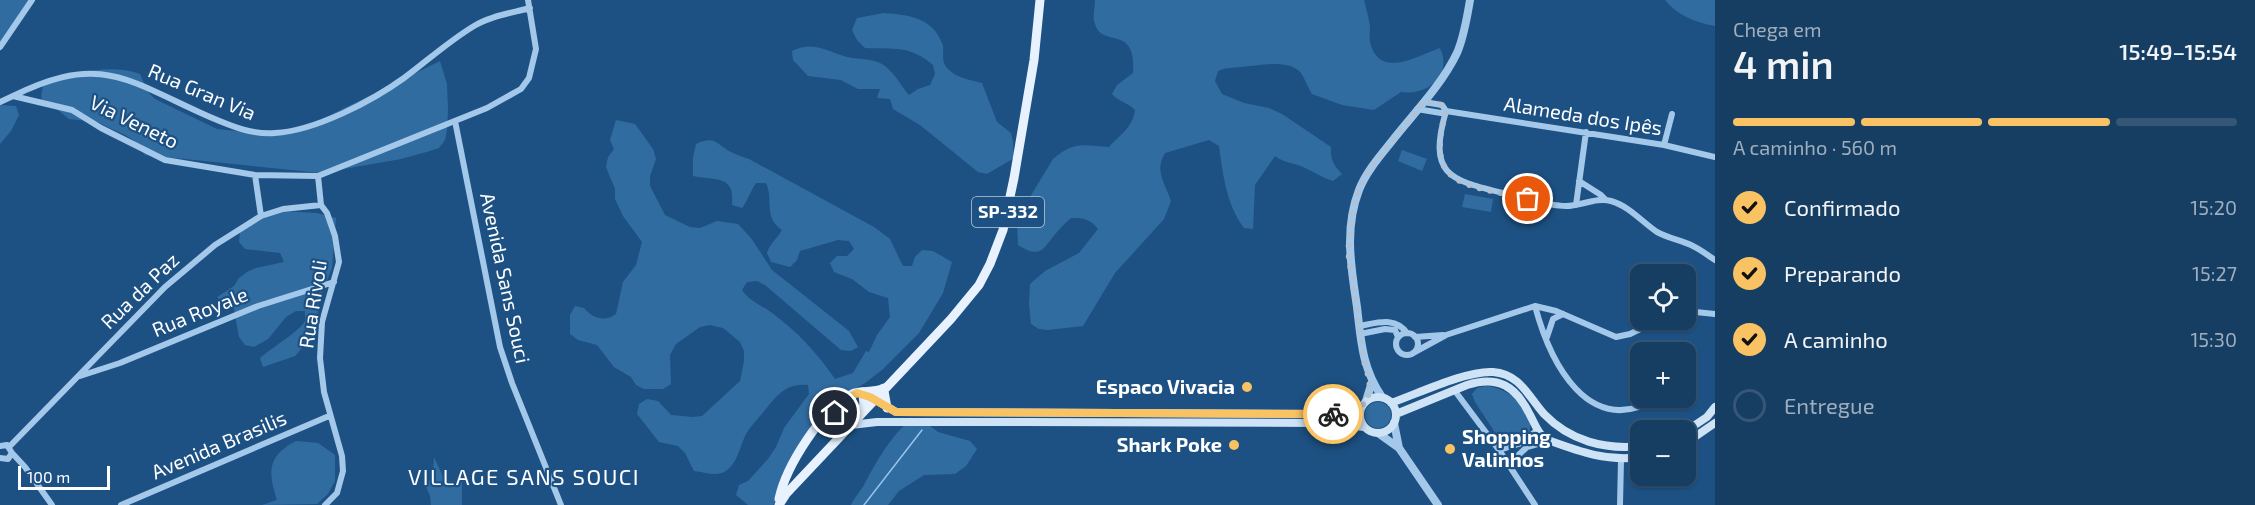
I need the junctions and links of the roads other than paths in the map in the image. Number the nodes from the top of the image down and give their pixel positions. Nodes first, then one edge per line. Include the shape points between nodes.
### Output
1 (32, 0) edge
2 (528, 0) edge
3 (1040, 0) edge
4 (1470, 0) edge
5 (530, 8) junction
6 (0, 47) edge
7 (13, 96) junction
8 (0, 102) edge
9 (1424, 102) junction
10 (1417, 109) junction
11 (1446, 111) junction
12 (1672, 114) dead end
13 (455, 121) junction
14 (1586, 132) junction
15 (1664, 145) junction
16 (1715, 157) edge
17 (255, 175) junction
18 (318, 176) junction
19 (1579, 181) junction
20 (1606, 200) junction
21 (321, 205) junction
22 (1576, 205) junction
23 (261, 216) junction
24 (1715, 260) edge
25 (334, 282) junction
26 (1535, 306) junction
27 (1696, 312) edge
28 (1564, 314) junction
29 (1715, 314) edge
30 (1360, 330) junction
31 (1638, 330) edge
32 (1407, 333) junction
33 (1446, 335) junction
34 (1398, 337) junction
35 (1415, 337) junction
36 (1546, 338) junction
37 (1413, 353) junction
38 (80, 377) junction
39 (1372, 382) junction
40 (886, 388) junction
41 (1455, 391) junction
42 (860, 393) junction
43 (1382, 397) junction
44 (876, 400) junction
45 (1391, 403) junction
46 (1364, 404) junction
47 (835, 407) junction
48 (1715, 407) edge
49 (887, 408) junction
50 (1631, 408) edge
51 (329, 416) junction
52 (1395, 418) junction
53 (1715, 423) edge
54 (1696, 424) edge
55 (851, 425) junction
56 (1364, 427) junction
57 (1560, 429) junction
58 (1537, 430) junction
59 (1378, 433) junction
60 (1696, 436) edge
61 (1550, 441) junction
62 (5, 447) edge
63 (1630, 447) edge
64 (1399, 448) junction
65 (1499, 450) junction
66 (1, 459) edge
67 (1630, 459) edge
68 (1621, 460) junction
69 (1508, 465) junction
70 (1436, 504) edge
71 (52, 505) edge
72 (121, 505) edge
73 (326, 505) edge
74 (561, 505) edge
75 (779, 505) edge
76 (1535, 505) edge
77 (1620, 505) edge

1 - 6 street
2 - 5 street, Via Veneto
3 - 40 main road, SP-332 via 1018,156 1004,230 994,257 979,285 951,319
4 - 9 street via 1457,52
5 - 7 street, Rua Gran Via via 476,25 401,80 355,107 307,128 285,132 255,133 229,125 126,78 107,74 53,79
5 - 13 street, Via Veneto via 536,49 529,78 512,95
7 - 8 street
7 - 17 street, Via Veneto via 72,110 165,160
9 - 10 street
9 - 11 street via 1442,105
10 - 11 street
10 - 30 street via 1369,170 1356,200 1348,251
11 - 14 street, Alameda dos Ipês
11 - 22 street via 1439,154 1451,177 1546,203
12 - 15 street
13 - 18 street, Via Veneto
13 - 74 street, Avenida Sans Souci via 500,347
14 - 15 street, Alameda dos Ipês
14 - 19 street
15 - 16 street, Alameda dos Ipês
17 - 18 street, Via Veneto
17 - 23 street
18 - 21 street, Rua Rivoli
19 - 20 street
19 - 22 street
20 - 22 street
20 - 24 street
21 - 23 street, Rua da Paz
21 - 25 street, Rua Rivoli via 338,253
23 - 38 street, Rua da Paz via 215,245 165,287
25 - 38 street, Rua Royale via 258,306
25 - 51 street, Rua Rivoli via 322,322 320,350
26 - 28 street
26 - 33 street
26 - 36 street
27 - 29 street
28 - 31 street via 1616,337
28 - 36 street via 1553,319
30 - 32 street via 1389,321 1399,324
30 - 34 street via 1395,330
30 - 39 street via 1365,366
32 - 34 street
32 - 35 street
33 - 35 street
33 - 37 street
34 - 37 street via 1399,351
35 - 37 street via 1418,344
36 - 50 street via 1576,391 1607,409
38 - 62 street, Rua da Paz
39 - 43 street
39 - 46 street
40 - 42 main road, SP-332
40 - 44 main road, SP-332
40 - 49 main road
41 - 52 main road
41 - 58 main road via 1480,381 1501,383 1521,398
41 - 65 street
42 - 44 main road
42 - 47 main road, SP-332
42 - 55 main road via 864,405
43 - 45 main road
43 - 46 main road
44 - 49 main road
44 - 55 main road, SP-332
45 - 52 main road
45 - 57 main road via 1475,374 1495,372 1518,381
46 - 49 main road via 1352,412 1337,414 896,412
46 - 56 main road via 1360,421
47 - 55 main road via 837,423
47 - 75 main road, SP-332 via 809,435 784,484
48 - 54 main road
51 - 72 street, Avenida Brasilis
51 - 73 street, Rua Rivoli via 343,471 337,493
52 - 59 main road via 1387,430
52 - 64 street
53 - 60 main road
55 - 56 main road via 1104,422 1327,423
55 - 75 main road, SP-332
56 - 59 main road
57 - 58 main road via 1544,423
57 - 63 main road via 1601,446
58 - 61 main road
58 - 65 street via 1522,443
59 - 64 street
61 - 68 main road
61 - 69 street via 1527,447
62 - 66 street, Rua da Paz via 9,459
62 - 71 street
64 - 70 street
65 - 69 street
67 - 68 main road
68 - 77 street
69 - 76 street

